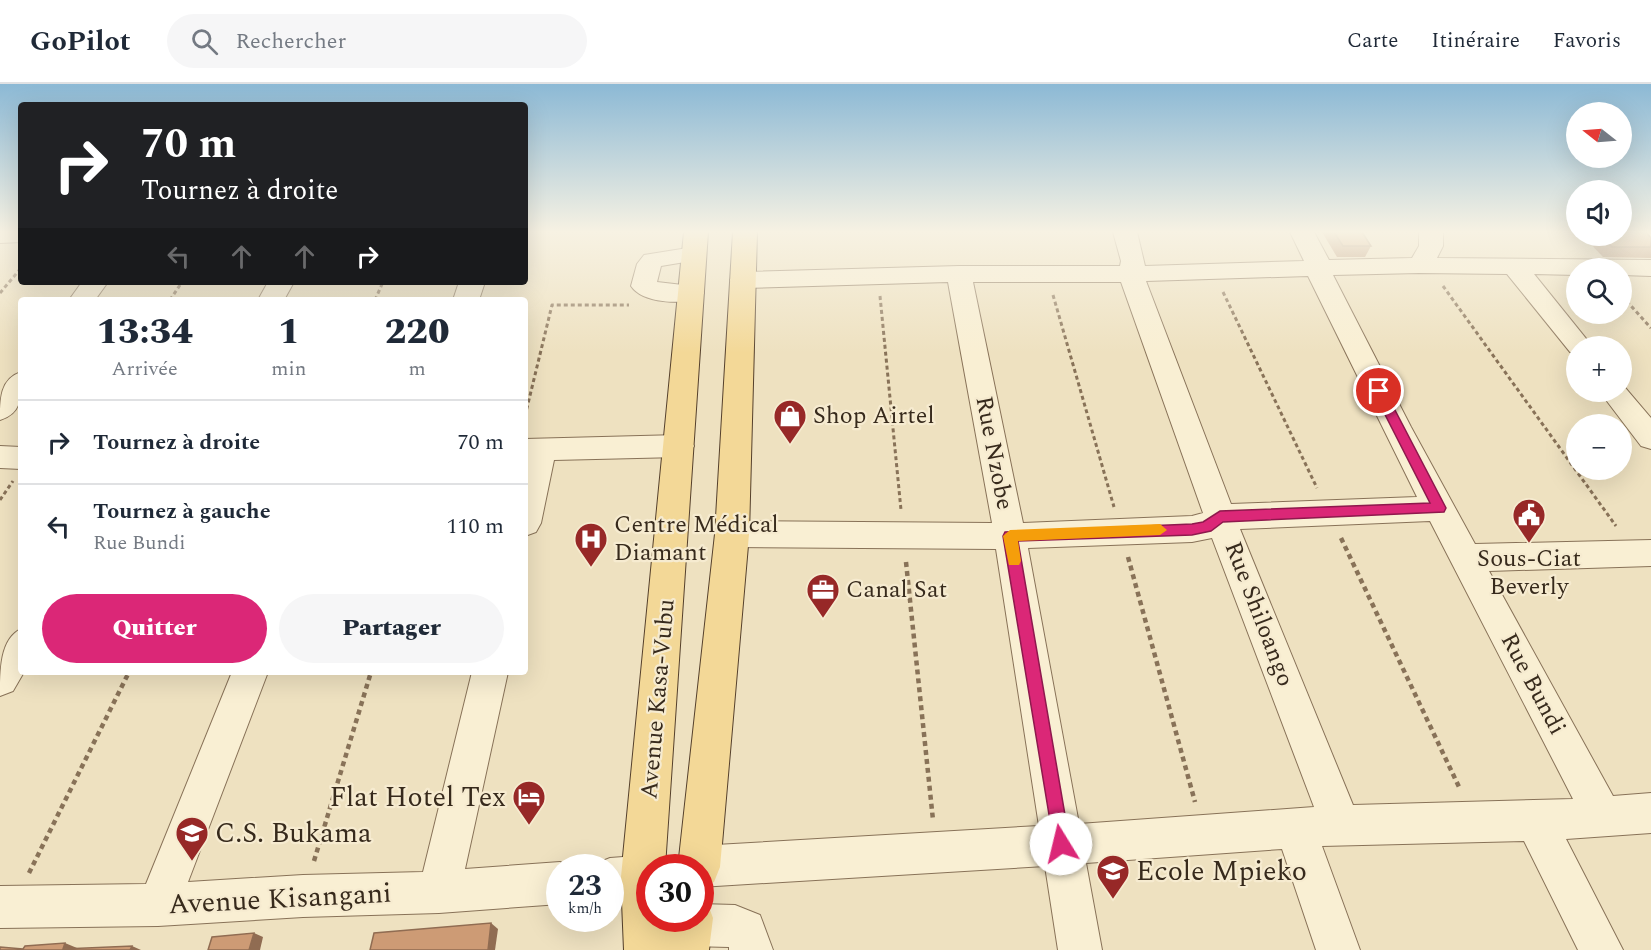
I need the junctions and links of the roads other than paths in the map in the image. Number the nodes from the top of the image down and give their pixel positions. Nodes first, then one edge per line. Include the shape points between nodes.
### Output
1 (647, 272) edge
2 (693, 272) edge
3 (743, 272) edge
4 (1174, 272) edge
5 (1319, 272) edge
6 (1519, 272) edge
7 (959, 274) junction
8 (1131, 274) junction
9 (743, 280) junction
10 (691, 293) junction
11 (1571, 336) edge
12 (18, 386) edge
13 (1622, 402) edge
14 (0, 410) edge
15 (1651, 438) edge
16 (679, 446) junction
17 (534, 450) edge
18 (528, 499) edge
19 (1440, 508) junction
20 (1220, 517) junction
21 (732, 534) junction
22 (1010, 536) junction
23 (1643, 553) edge
24 (1466, 558) junction
25 (18, 649) edge
26 (249, 675) edge
27 (489, 675) edge
28 (0, 680) edge
29 (1651, 813) edge
30 (1602, 815) junction
31 (1535, 821) junction
32 (1341, 825) junction
33 (1295, 828) junction
34 (1061, 844) junction
35 (700, 854) edge
36 (714, 866) edge
37 (634, 877) edge
38 (546, 884) edge
39 (439, 892) junction
40 (158, 905) junction
41 (6, 908) edge
42 (714, 928) edge
43 (647, 950) edge
44 (751, 950) edge
45 (1080, 950) edge
46 (1338, 950) edge
47 (1601, 950) edge

1 - 10 street via 644,286 655,291
2 - 10 main road, Avenue Kasa-Vubu
3 - 9 main road
4 - 8 street
5 - 19 street, Rue Bundi
6 - 11 street
7 - 8 street
7 - 9 street
7 - 22 street, Rue Nzobe
8 - 20 street, Rue Shiloango
9 - 21 main road
10 - 16 main road, Avenue Kasa-Vubu
12 - 14 street
13 - 15 street
16 - 17 street
16 - 37 main road, Avenue Kasa-Vubu
17 - 18 street
19 - 20 street
19 - 24 street, Rue Bundi
20 - 22 street via 1199,528
20 - 32 street, Rue Shiloango
21 - 22 street
21 - 35 main road
22 - 34 street, Rue Nzobe
23 - 24 street
24 - 30 street, Rue Bundi
25 - 28 street
26 - 40 street
27 - 39 street
29 - 30 street
30 - 31 street
31 - 32 street
31 - 47 street
32 - 33 street
33 - 34 street
33 - 46 street
34 - 36 street
34 - 45 street, Rue Nzobe
37 - 43 main road, Avenue Kasa-Vubu
38 - 39 street, Avenue Kisangani
39 - 40 street, Avenue Kisangani
40 - 41 street, Avenue Kisangani
42 - 44 street via 735,926 745,930

